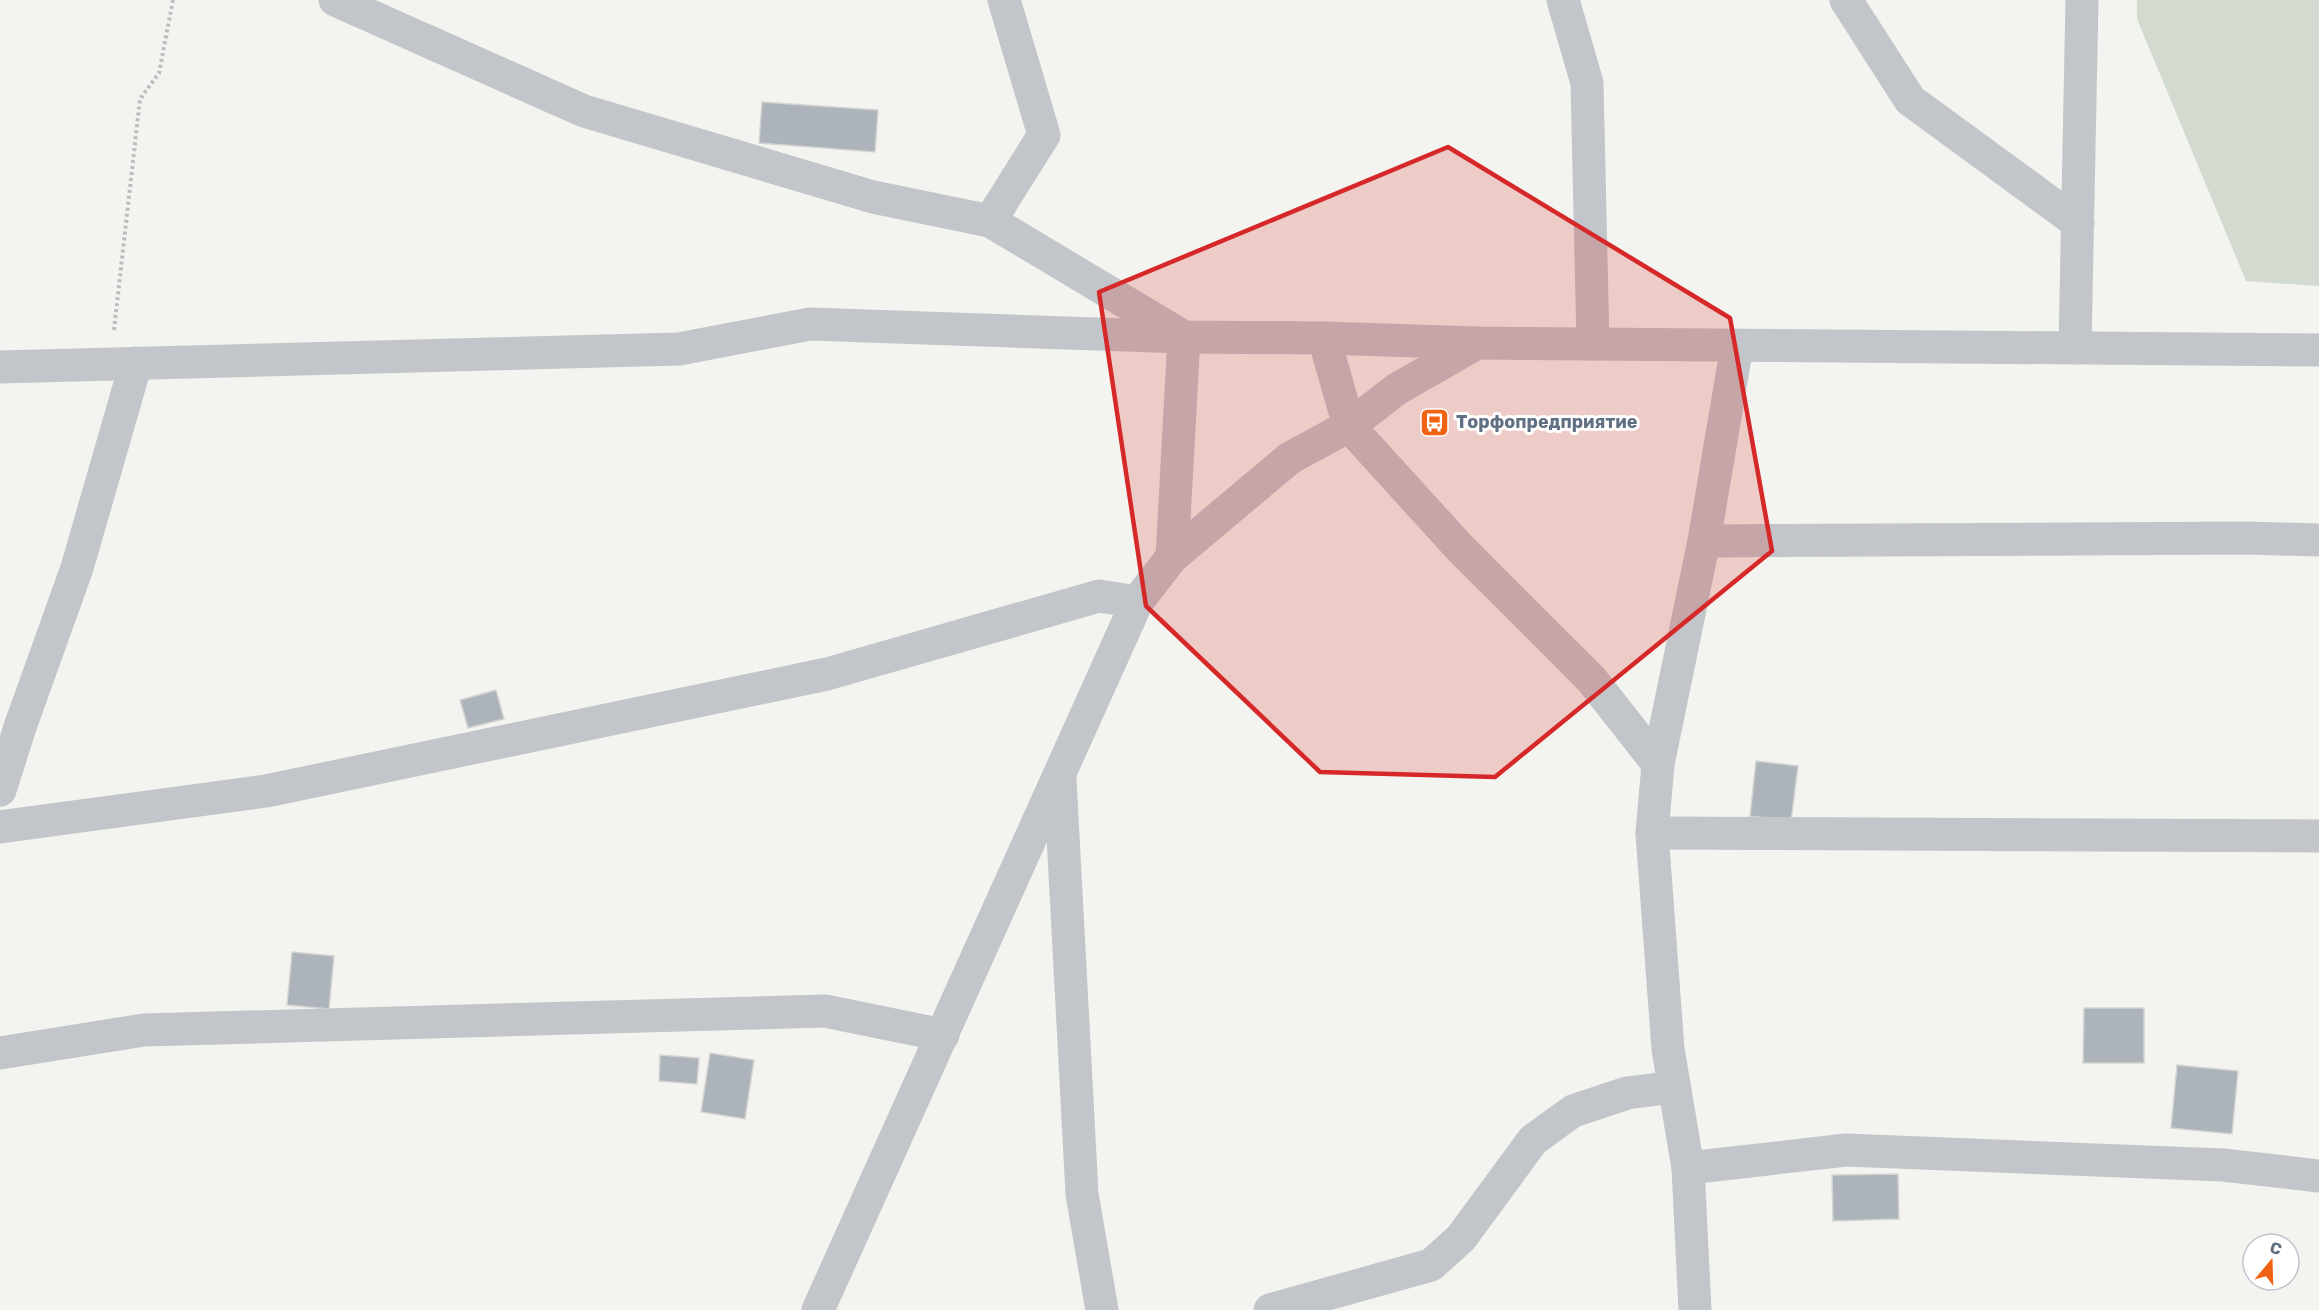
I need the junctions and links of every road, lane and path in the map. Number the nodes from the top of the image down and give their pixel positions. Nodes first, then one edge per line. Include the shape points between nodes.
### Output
1 (173, 0) edge
2 (335, 0) edge
3 (1004, 0) edge
4 (1563, 0) edge
5 (1846, 0) edge
6 (2082, 0) edge
7 (990, 221) junction
8 (2078, 223) junction
9 (1184, 337) junction
10 (1324, 338) junction
11 (1477, 343) junction
12 (1593, 344) junction
13 (1737, 346) junction
14 (2075, 348) junction
15 (2319, 350) edge
16 (123, 363) junction
17 (0, 367) edge
18 (1348, 426) junction
19 (2319, 540) edge
20 (1704, 541) junction
21 (1172, 557) junction
22 (1137, 602) junction
23 (1658, 764) junction
24 (1060, 774) junction
25 (0, 790) edge
26 (0, 827) edge
27 (1652, 833) junction
28 (2319, 836) edge
29 (943, 1035) junction
30 (0, 1053) edge
31 (1674, 1087) junction
32 (1688, 1168) junction
33 (2319, 1176) edge
34 (818, 1310) edge
35 (1102, 1310) edge
36 (1270, 1310) edge
37 (1695, 1310) edge

1 - 16 path via 159,73 140,99
2 - 7 street via 584,111 873,197
3 - 7 street via 1044,135
4 - 12 street via 1587,83
5 - 8 street via 1910,100
6 - 8 street
7 - 9 street
8 - 14 street
9 - 10 street
9 - 16 street via 810,324 679,349
9 - 21 street
10 - 11 street
10 - 18 street
11 - 12 street
11 - 18 street via 1397,390
12 - 13 street
13 - 14 street
13 - 20 street
14 - 15 street
16 - 17 street
16 - 25 street via 77,568
18 - 21 street via 1290,458
18 - 23 street via 1459,547 1592,680
19 - 20 street
20 - 23 street
21 - 22 street
22 - 24 street
22 - 26 street via 1099,596 827,674 266,791
23 - 27 street
24 - 29 street
24 - 35 street via 1082,1194
27 - 28 street
27 - 31 street
29 - 30 street via 825,1011 144,1030
29 - 34 street
31 - 32 street
31 - 36 street via 1627,1093 1573,1111 1533,1140 1461,1238 1431,1265
32 - 33 street via 1846,1150 2223,1165
32 - 37 street

